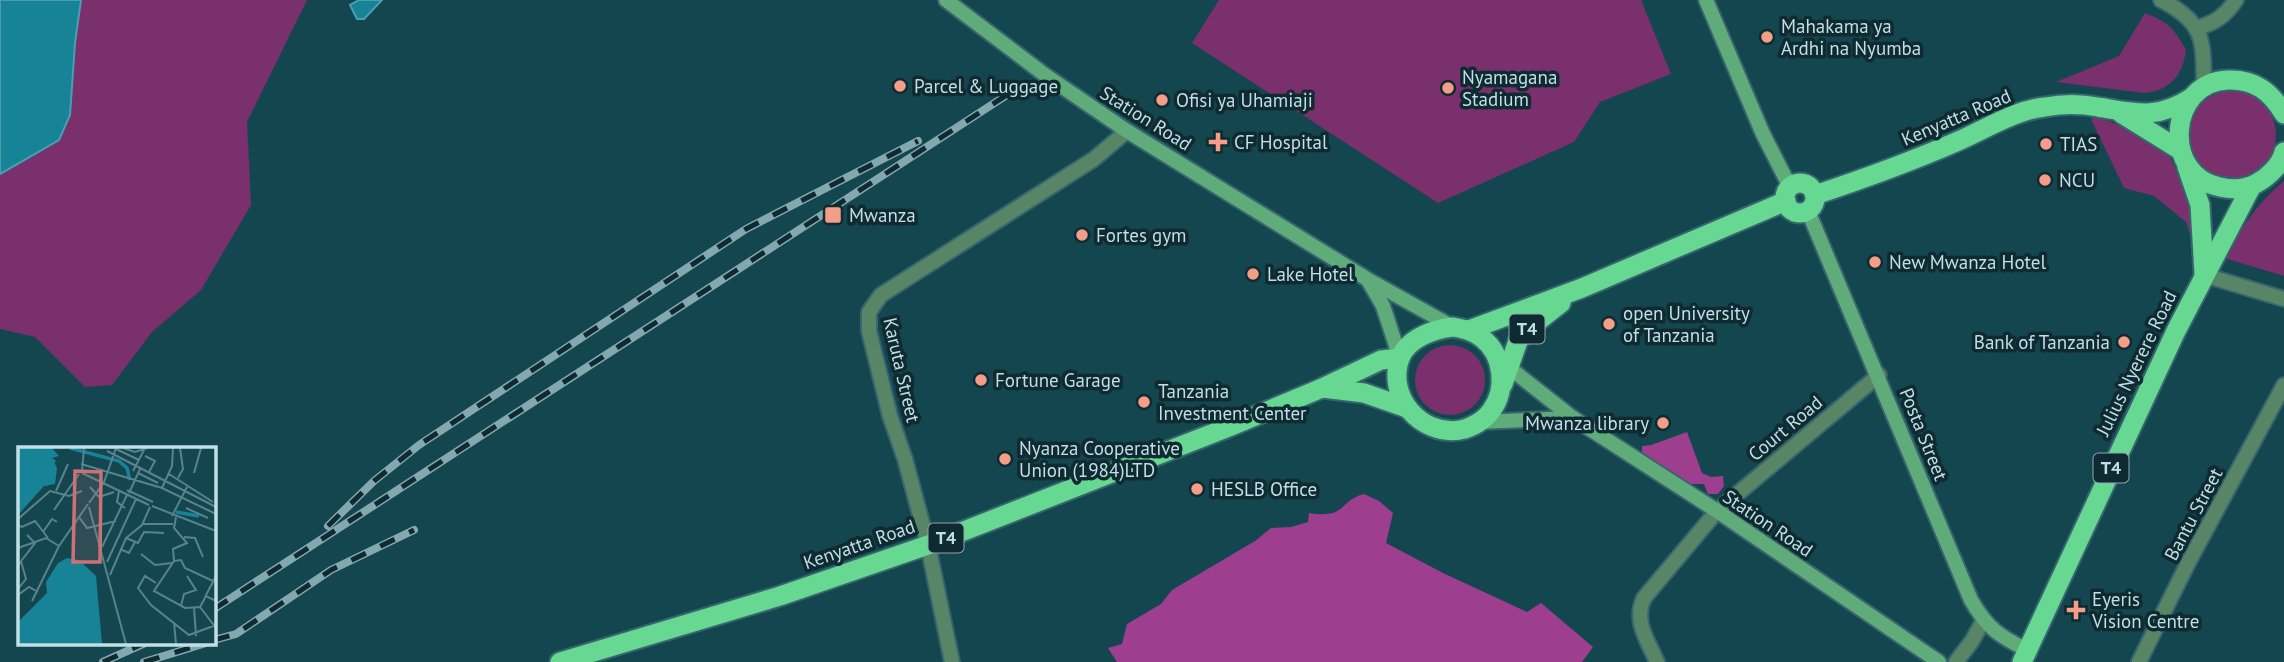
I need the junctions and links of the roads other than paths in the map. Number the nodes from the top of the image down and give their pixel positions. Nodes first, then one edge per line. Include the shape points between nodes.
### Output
1 (946, 0) edge
2 (1706, 0) edge
3 (2161, 0) edge
4 (2236, 0) edge
5 (2198, 28) junction
6 (2197, 93) junction
7 (2118, 112) junction
8 (2284, 114) edge
9 (1127, 131) junction
10 (2284, 152) edge
11 (2183, 157) junction
12 (2251, 187) junction
13 (1788, 194) junction
14 (1812, 203) junction
15 (2204, 275) junction
16 (1367, 279) junction
17 (1582, 288) junction
18 (2284, 299) edge
19 (1461, 329) junction
20 (1400, 358) junction
21 (1503, 363) junction
22 (1879, 375) junction
23 (2284, 385) edge
24 (1322, 388) junction
25 (1407, 408) junction
26 (1573, 418) junction
27 (1479, 422) junction
28 (1717, 511) junction
29 (928, 545) junction
30 (1983, 621) junction
31 (2024, 656) edge
32 (560, 662) edge
33 (952, 662) edge
34 (1657, 662) edge
35 (1940, 662) edge
36 (1956, 662) edge
37 (2140, 662) edge

1 - 9 main road, Station Road
2 - 13 main road
3 - 5 street
4 - 5 street via 2214,23
5 - 6 street
6 - 7 highway, Kenyatta Road via 2166,111
6 - 8 highway, Kenyatta Road via 2221,80 2241,79 2259,85
6 - 11 highway via 2182,112 2178,131
7 - 11 highway, Kenyatta Road
7 - 14 highway, Kenyatta Road via 2076,105 2032,109
9 - 16 main road, Station Road
9 - 29 street, Karuta Street via 1094,159 881,295 869,312 869,331 890,416
10 - 12 highway via 2267,177
11 - 12 highway, Kenyatta Road via 2197,177 2214,186 2232,190
11 - 15 highway, Julius Nyerere Road / T4 via 2200,205
12 - 15 highway, Julius Nyerere Road / T4
13 - 14 highway via 1791,210 1796,212
13 - 17 highway, T4
14 - 22 main road, Posta Street
15 - 18 street
15 - 31 highway, Julius Nyerere Road / T4
16 - 19 main road, Station Road
16 - 20 main road
17 - 19 highway, T4
17 - 21 highway, T4 via 1528,328
19 - 20 highway, T4 via 1436,329
19 - 21 highway, T4 via 1483,339
20 - 24 highway, Kenyatta Road / T4 via 1381,359
20 - 25 highway via 1400,393
21 - 26 main road, Station Road
21 - 27 highway, T4 via 1500,392 1491,411
22 - 28 street, Court Road
22 - 30 main road, Posta Street
23 - 37 street, Bantu Street
24 - 25 highway, Kenyatta Road / T4 via 1364,393
24 - 29 highway, Kenyatta Road / T4
25 - 27 highway, T4 via 1418,420 1448,432
26 - 27 main road
26 - 28 main road, Station Road
28 - 34 street, Court Road via 1639,609
28 - 35 main road, Station Road
29 - 32 highway, Kenyatta Road / T4 via 780,596
29 - 33 street, Karuta Street
30 - 31 main road, Posta Street
30 - 36 street

